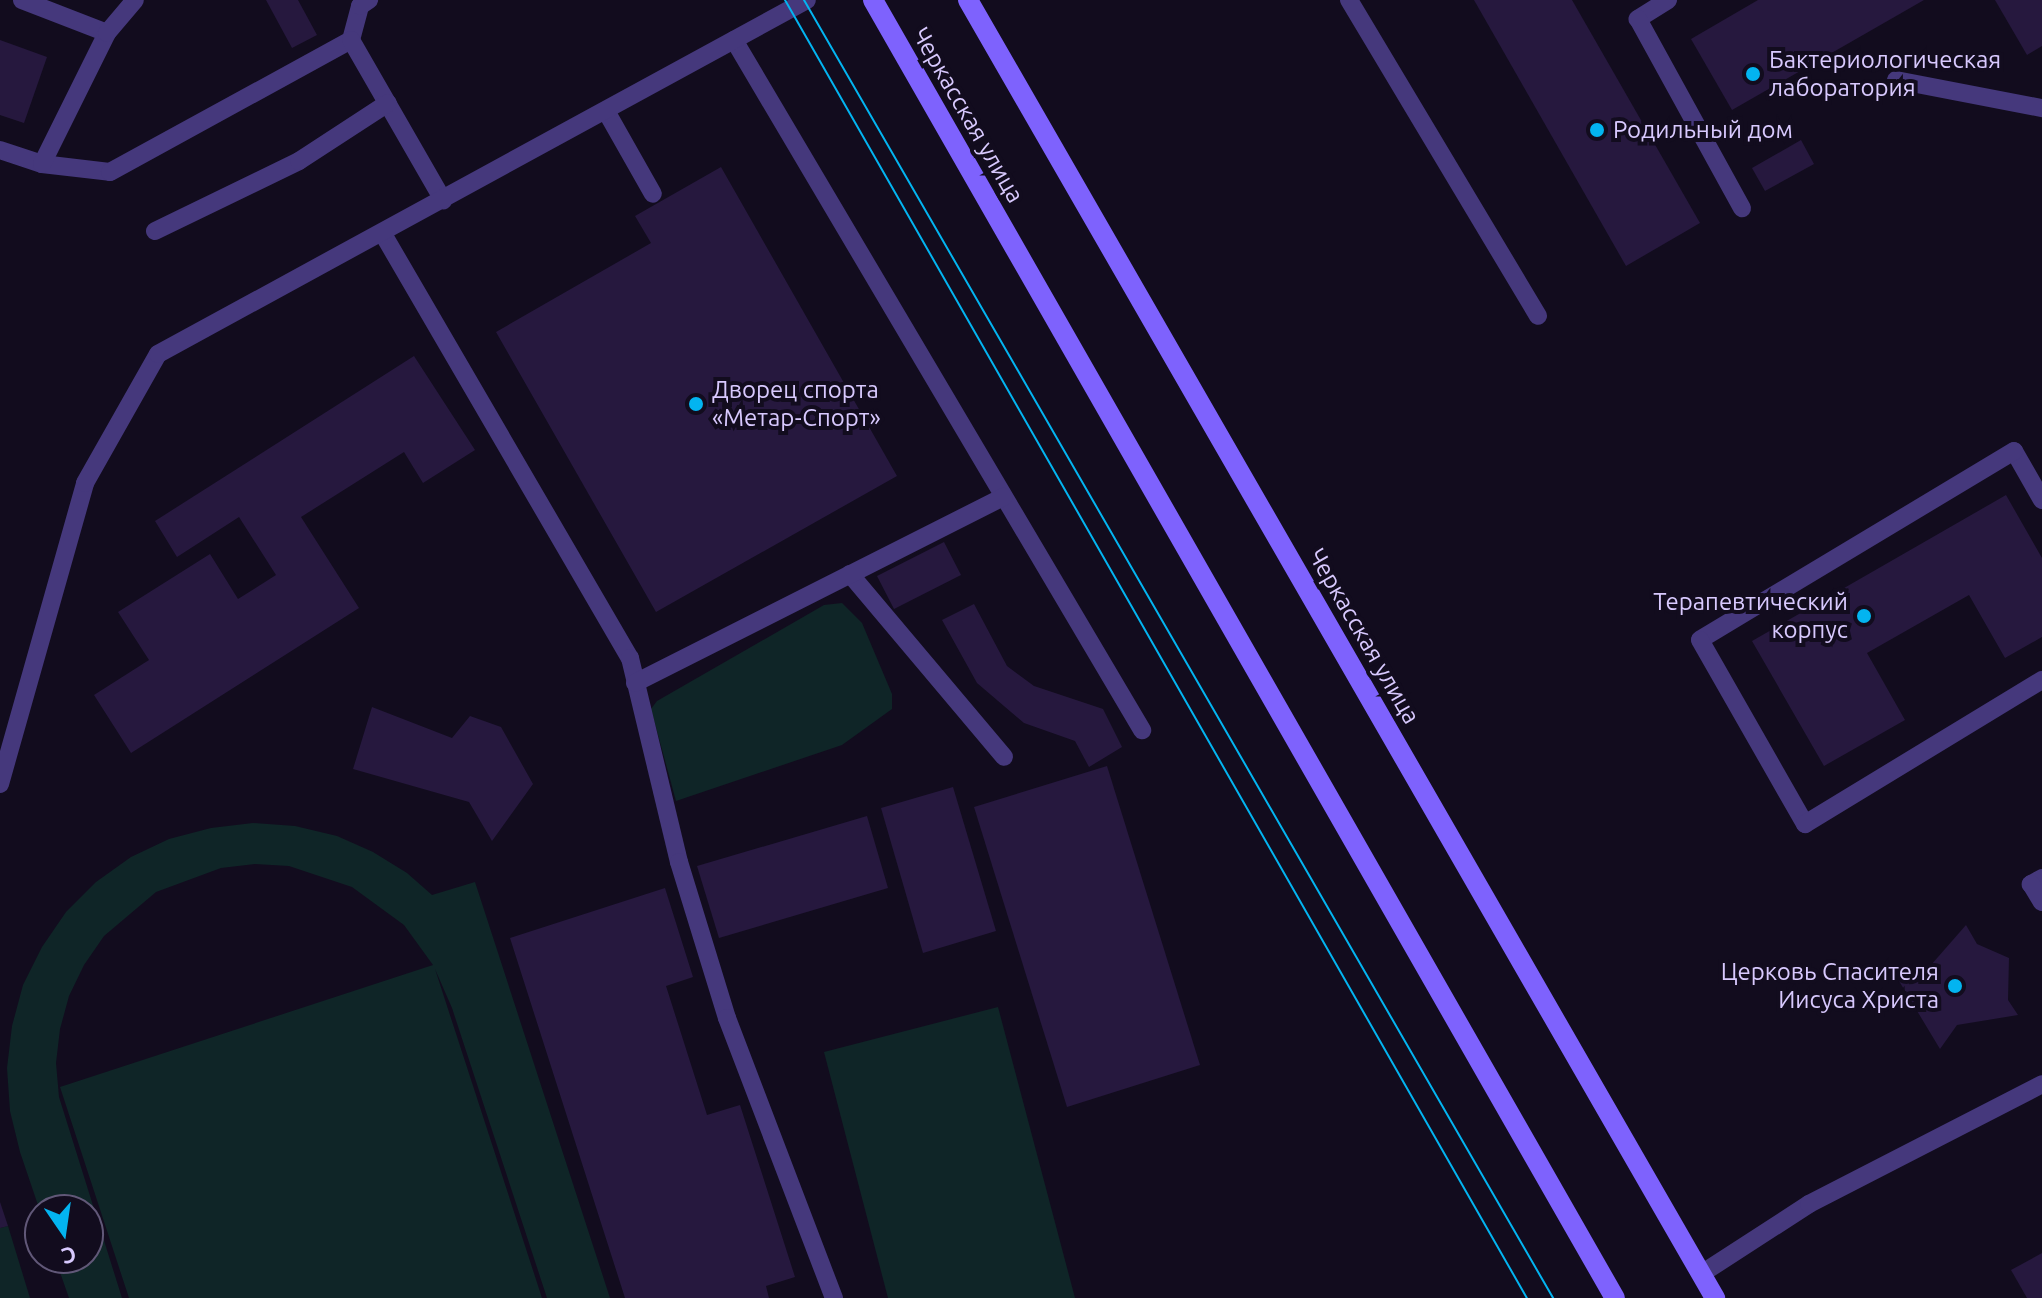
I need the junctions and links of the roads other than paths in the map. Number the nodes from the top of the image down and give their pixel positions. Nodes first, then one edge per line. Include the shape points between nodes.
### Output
1 (22, 0) edge
2 (135, 0) edge
3 (807, 0) edge
4 (873, 0) edge
5 (968, 0) edge
6 (1349, 0) edge
7 (1668, 0) edge
8 (362, 2) edge
9 (1638, 9) edge
10 (107, 33) junction
11 (351, 40) junction
12 (734, 40) junction
13 (1896, 80) dead end
14 (388, 103) junction
15 (2042, 108) edge
16 (606, 111) junction
17 (0, 150) edge
18 (42, 164) junction
19 (653, 194) dead end
20 (443, 200) junction
21 (1742, 208) dead end
22 (155, 231) dead end
23 (383, 234) junction
24 (1538, 316) dead end
25 (1004, 497) junction
26 (2042, 500) edge
27 (850, 574) junction
28 (2042, 680) edge
29 (635, 683) junction
30 (1142, 730) dead end
31 (1004, 757) dead end
32 (0, 784) edge
33 (2042, 878) edge
34 (2042, 902) edge
35 (2042, 1084) edge
36 (1701, 1274) junction
37 (834, 1298) edge
38 (1615, 1298) edge
39 (1715, 1298) edge

1 - 10 lane
2 - 10 lane
3 - 12 lane
4 - 38 main road, Черкасская улица
5 - 36 main road, Черкасская улица
6 - 24 lane
7 - 9 lane
8 - 11 lane
9 - 21 lane
10 - 18 lane
11 - 14 lane
11 - 18 lane via 110,172
12 - 16 lane
12 - 25 lane
13 - 15 lane
14 - 20 lane
14 - 22 lane via 299,161
16 - 19 lane
16 - 20 lane
17 - 18 lane
20 - 23 lane
23 - 29 lane via 630,658
23 - 32 lane via 158,354 85,483
25 - 27 lane
25 - 30 lane
26 - 28 lane via 2014,451 1700,640 1805,824
27 - 29 lane
27 - 31 lane
29 - 37 lane via 679,862 727,1018
33 - 34 lane via 2031,884
35 - 36 lane via 1809,1204
36 - 39 main road, Черкасская улица

